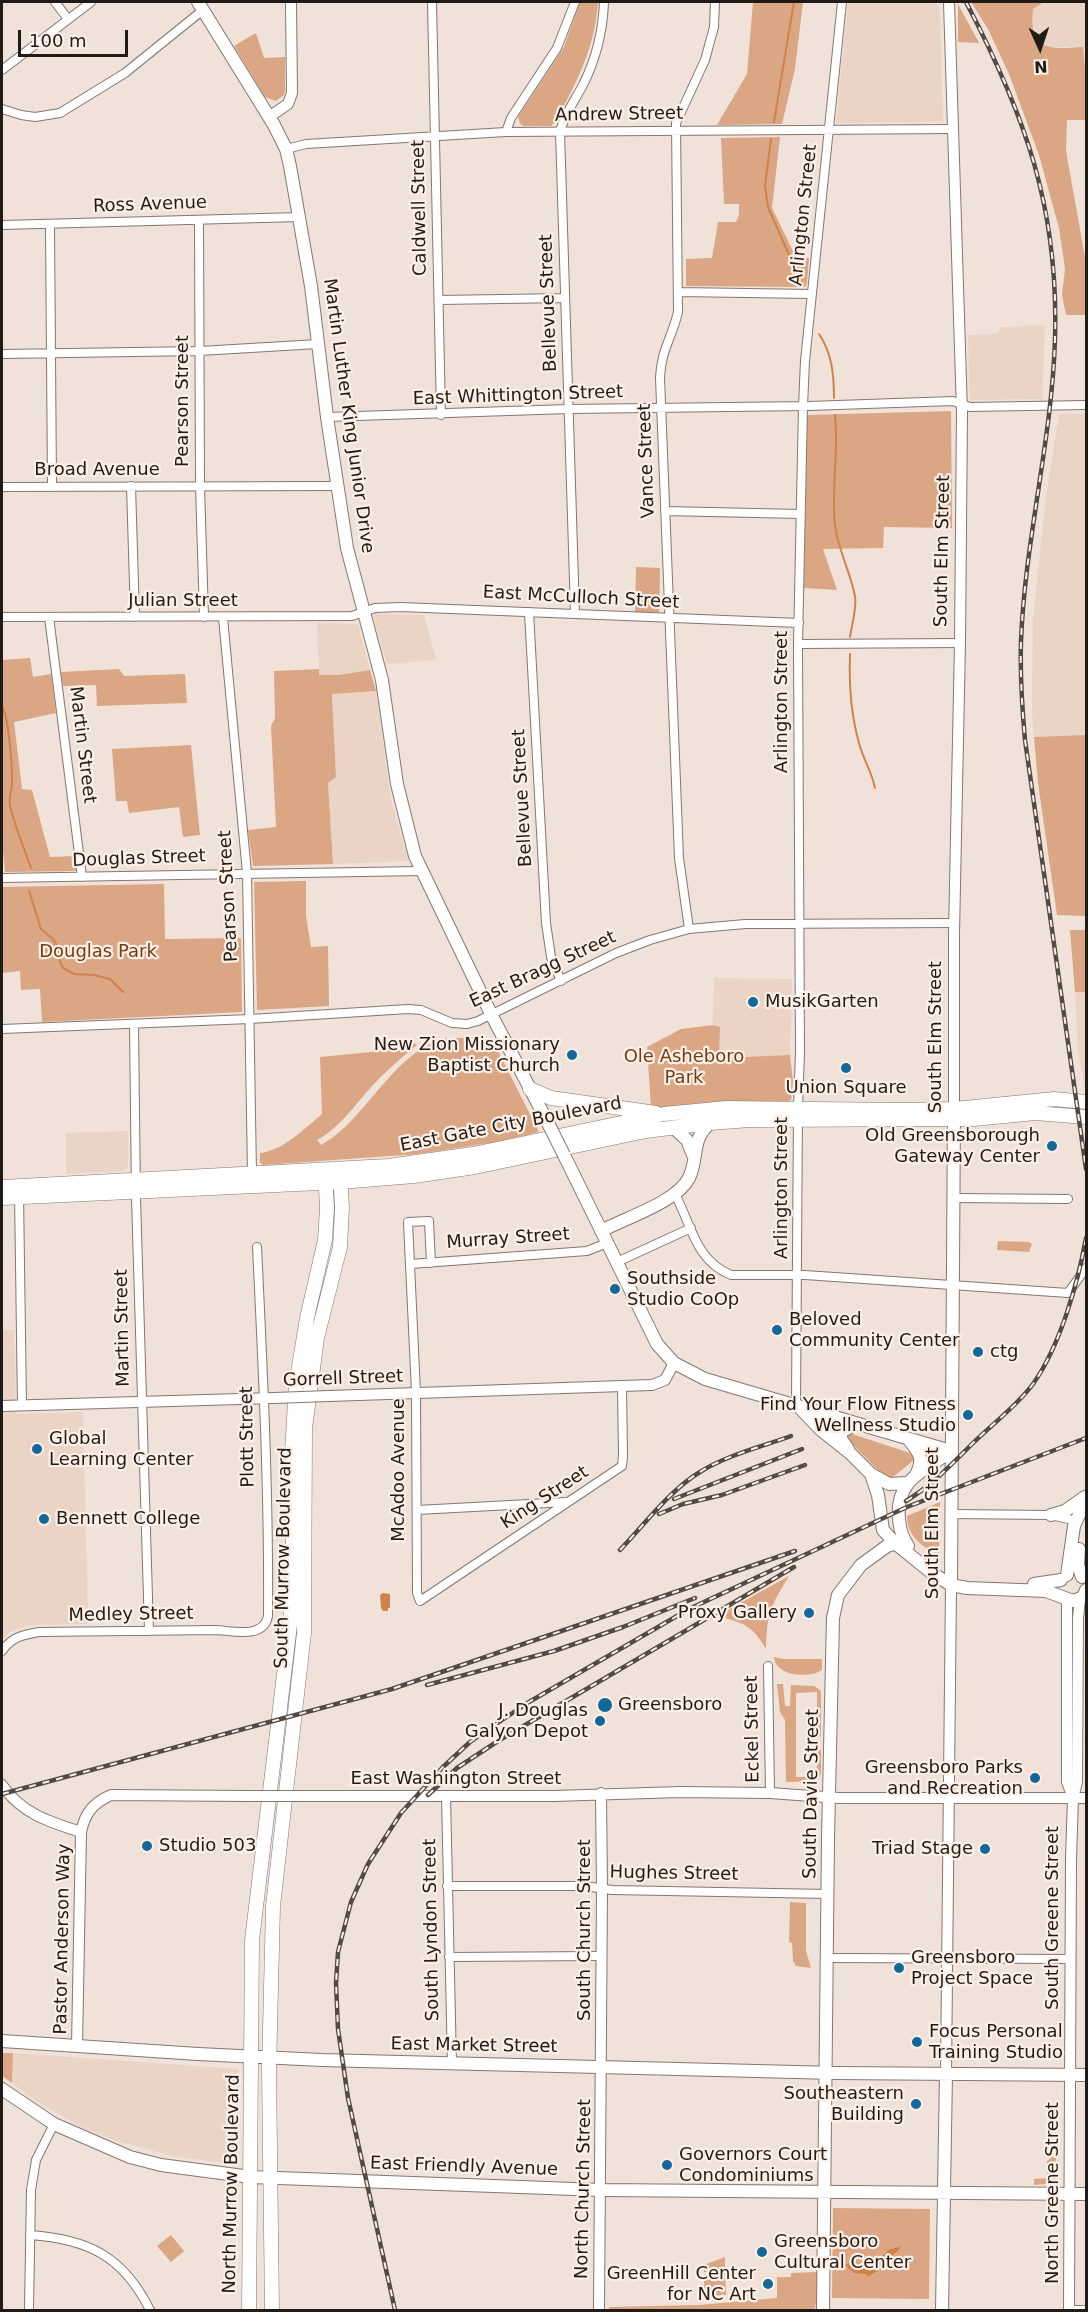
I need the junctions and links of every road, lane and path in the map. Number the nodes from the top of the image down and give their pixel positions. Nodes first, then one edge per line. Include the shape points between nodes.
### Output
1 (55, 2) edge
2 (91, 2) edge
3 (291, 2) edge
4 (432, 2) edge
5 (575, 2) edge
6 (604, 2) edge
7 (715, 2) edge
8 (842, 2) edge
9 (949, 2) edge
10 (201, 6) edge
11 (68, 19) junction
12 (2, 70) edge
13 (2, 109) edge
14 (269, 117) junction
15 (953, 129) junction
16 (828, 130) junction
17 (676, 131) junction
18 (506, 132) junction
19 (560, 132) junction
20 (435, 136) junction
21 (286, 149) junction
22 (300, 218) junction
23 (199, 220) junction
24 (2, 225) edge
25 (50, 225) junction
26 (679, 292) junction
27 (813, 294) junction
28 (565, 297) junction
29 (439, 300) junction
30 (318, 344) junction
31 (200, 351) junction
32 (2, 354) edge
33 (51, 354) junction
34 (961, 404) junction
35 (1086, 405) edge
36 (802, 406) junction
37 (661, 408) junction
38 (569, 409) junction
39 (441, 415) junction
40 (327, 417) junction
41 (132, 486) junction
42 (200, 486) junction
43 (337, 486) junction
44 (2, 487) edge
45 (52, 487) junction
46 (665, 511) junction
47 (800, 514) junction
48 (363, 612) junction
49 (529, 612) junction
50 (575, 613) junction
51 (2, 616) edge
52 (49, 617) junction
53 (135, 617) junction
54 (204, 617) junction
55 (223, 618) junction
56 (669, 619) junction
57 (799, 623) junction
58 (960, 643) junction
59 (798, 644) junction
60 (421, 871) junction
61 (247, 873) junction
62 (82, 877) junction
63 (2, 878) edge
64 (955, 923) junction
65 (800, 924) junction
66 (689, 929) junction
67 (561, 981) junction
68 (492, 1016) junction
69 (250, 1019) junction
70 (134, 1024) junction
71 (2, 1029) edge
72 (530, 1089) junction
73 (1086, 1101) edge
74 (664, 1114) junction
75 (798, 1114) junction
76 (954, 1114) junction
77 (1086, 1117) edge
78 (710, 1122) junction
79 (673, 1127) junction
80 (693, 1156) junction
81 (252, 1174) junction
82 (333, 1176) junction
83 (136, 1186) junction
84 (2, 1187) edge
85 (18, 1191) junction
86 (675, 1194) junction
87 (2, 1198) edge
88 (954, 1198) junction
89 (1068, 1199) dead end
90 (691, 1228) junction
91 (604, 1237) junction
92 (257, 1247) dead end
93 (617, 1262) junction
94 (431, 1263) junction
95 (410, 1264) junction
96 (1086, 1268) edge
97 (798, 1275) junction
98 (954, 1284) junction
99 (674, 1363) junction
100 (622, 1387) junction
101 (416, 1392) junction
102 (269, 1397) junction
103 (141, 1401) junction
104 (796, 1404) junction
105 (2, 1406) edge
106 (22, 1406) junction
107 (856, 1424) junction
108 (908, 1439) junction
109 (951, 1451) junction
110 (850, 1453) junction
111 (871, 1474) junction
112 (911, 1479) junction
113 (1086, 1498) edge
114 (568, 1502) junction
115 (417, 1510) junction
116 (951, 1514) junction
117 (1051, 1515) junction
118 (1077, 1521) junction
119 (899, 1542) junction
120 (1064, 1577) junction
121 (951, 1581) junction
122 (1085, 1588) edge
123 (1065, 1598) junction
124 (420, 1601) joint
125 (265, 1625) joint
126 (149, 1631) junction
127 (2, 1651) edge
128 (768, 1666) dead end
129 (1082, 1690) edge
130 (2, 1785) edge
131 (601, 1793) junction
132 (770, 1793) junction
133 (446, 1796) junction
134 (829, 1798) junction
135 (948, 1798) junction
136 (1073, 1798) junction
137 (1086, 1798) edge
138 (81, 1832) junction
139 (447, 1886) junction
140 (602, 1889) junction
141 (828, 1894) junction
142 (602, 1956) junction
143 (449, 1957) junction
144 (947, 1957) junction
145 (827, 1958) junction
146 (1071, 1959) junction
147 (2, 2041) edge
148 (77, 2046) junction
149 (250, 2057) junction
150 (270, 2058) junction
151 (452, 2064) junction
152 (601, 2067) junction
153 (825, 2073) junction
154 (946, 2074) junction
155 (1071, 2075) junction
156 (1086, 2075) edge
157 (2, 2089) edge
158 (54, 2124) junction
159 (251, 2177) junction
160 (270, 2178) junction
161 (601, 2190) junction
162 (823, 2192) junction
163 (944, 2194) junction
164 (1069, 2194) junction
165 (1086, 2194) edge
166 (30, 2235) junction
167 (29, 2310) edge
168 (150, 2310) edge
169 (249, 2310) edge
170 (272, 2310) edge
171 (599, 2310) edge
172 (822, 2310) edge
173 (942, 2310) edge
174 (1069, 2310) edge
175 (1086, 2310) edge

1 - 11 street
2 - 11 street
3 - 14 street via 292,93 288,104
4 - 20 street, Caldwell Street
5 - 18 street via 557,48
6 - 19 street, Bellevue Street via 595,55
7 - 17 street, Vance Street via 714,27 705,60 676,123
8 - 16 street, Arlington Street
9 - 15 street, South Elm Street
10 - 13 street via 125,73 60,112 35,117
10 - 14 main road, Martin Luther King Junior Drive
11 - 12 street
14 - 21 main road, Martin Luther King Junior Drive
15 - 16 street, Andrew Street
15 - 34 street, South Elm Street
16 - 17 street, Andrew Street
16 - 27 street, Arlington Street
17 - 19 street, Andrew Street
17 - 26 street, Vance Street
18 - 19 street, Andrew Street
18 - 20 street, Andrew Street
19 - 28 street, Bellevue Street
20 - 21 street, Andrew Street via 306,144
20 - 29 street, Caldwell Street
21 - 22 main road, Martin Luther King Junior Drive
22 - 23 street, Ross Avenue
22 - 30 main road, Martin Luther King Junior Drive
23 - 25 street, Ross Avenue
23 - 31 street, Pearson Street
24 - 25 street, Ross Avenue
25 - 33 street
26 - 27 street
26 - 37 street, Vance Street via 674,329 661,360
27 - 36 street, Arlington Street
28 - 29 street
28 - 38 street, Bellevue Street
29 - 39 street, Caldwell Street
30 - 31 street
30 - 40 main road, Martin Luther King Junior Drive
31 - 33 street
31 - 42 street, Pearson Street
32 - 33 street
33 - 45 street
34 - 35 street, East Whittington Street
34 - 36 street, East Whittington Street via 953,401
34 - 58 street, South Elm Street
36 - 37 street, East Whittington Street
36 - 47 street, Arlington Street
37 - 38 street, East Whittington Street
37 - 46 street, Vance Street
38 - 39 street, East Whittington Street
38 - 50 street, Bellevue Street
39 - 40 street, East Whittington Street
40 - 43 main road, Martin Luther King Junior Drive
41 - 42 street, Broad Avenue
41 - 45 street, Broad Avenue
41 - 53 street
42 - 43 street, Broad Avenue
42 - 54 street, Pearson Street
43 - 48 main road, Martin Luther King Junior Drive
44 - 45 street, Broad Avenue
46 - 47 street
46 - 56 street, Vance Street
47 - 57 street, Arlington Street
48 - 49 street, East McCulloch Street via 401,607
48 - 55 street, Julian Street via 352,616
48 - 60 main road, Martin Luther King Junior Drive via 384,688 397,784
49 - 50 street, East McCulloch Street
49 - 67 street, Bellevue Street via 546,923 551,957
50 - 56 street, East McCulloch Street
51 - 52 street, Julian Street
52 - 53 street, Julian Street
52 - 62 street, Martin Street
53 - 54 street, Julian Street
54 - 55 street, Julian Street
55 - 61 street, Pearson Street
56 - 57 street, East McCulloch Street
56 - 66 street, Vance Street via 679,858
57 - 59 street, Arlington Street
58 - 59 street
58 - 64 street, South Elm Street
59 - 65 street, Arlington Street
60 - 61 street, Douglas Street
60 - 68 main road, Martin Luther King Junior Drive
61 - 62 street, Douglas Street
61 - 69 street, Pearson Street
62 - 63 street, Douglas Street
64 - 65 street, East Bragg Street
64 - 76 street, South Elm Street
65 - 66 street, East Bragg Street
65 - 75 street, Arlington Street
66 - 67 street, East Bragg Street via 616,953
67 - 68 street, East Bragg Street
68 - 69 street, East Bragg Street via 467,1024 452,1023 408,1008
68 - 72 main road, Martin Luther King Junior Drive
69 - 70 street, East Bragg Street
69 - 81 street, Pearson Street
70 - 71 street, East Bragg Street
70 - 83 street, Martin Street
72 - 74 main road via 551,1098
72 - 91 main road, Martin Luther King Junior Drive, bridge
73 - 76 main road via 1054,1099
74 - 75 main road, East Gate City Boulevard via 735,1108
74 - 82 main road, East Gate City Boulevard via 464,1156
75 - 76 main road, East Gate City Boulevard via 904,1110
75 - 78 main road, East Gate City Boulevard
75 - 97 street, Arlington Street
76 - 77 main road
76 - 88 main road, South Elm Street
78 - 79 main road, East Gate City Boulevard
78 - 80 main road, Murray Street via 699,1135
79 - 80 main road via 687,1140
79 - 82 main road, East Gate City Boulevard via 464,1169 414,1176
80 - 86 main road, Murray Street via 688,1180
81 - 82 main road, East Gate City Boulevard
81 - 83 main road, East Gate City Boulevard
82 - 83 main road, East Gate City Boulevard
82 - 149 main road, South Murrow Boulevard via 325,1240 295,1394 290,1626 255,1908
82 - 150 main road, South Murrow Boulevard via 340,1247 317,1338 305,1428 304,1633 273,1895
83 - 85 main road, East Gate City Boulevard
83 - 103 street, Martin Street
84 - 85 main road, East Gate City Boulevard
85 - 87 main road, East Gate City Boulevard
85 - 106 street
86 - 90 street
86 - 91 main road, Murray Street
88 - 89 street
88 - 98 main road, South Elm Street
90 - 93 street
90 - 97 street via 703,1256 721,1271 746,1276
91 - 93 main road, Martin Luther King Junior Drive
91 - 94 street, Murray Street via 587,1251
92 - 102 street, Plott Street
93 - 99 main road, Martin Luther King Junior Drive via 657,1344
94 - 95 street, Murray Street
94 - 95 street, McAdoo Avenue via 429,1221 408,1222
95 - 101 street, McAdoo Avenue
96 - 98 street via 1068,1293
97 - 98 street
97 - 104 street, Arlington Street
98 - 109 main road, South Elm Street
99 - 100 street, Gorrell Street via 661,1383
99 - 104 main road, Martin Luther King Junior Drive via 705,1379
100 - 101 street, Gorrell Street
100 - 114 street, King Street via 621,1466
101 - 102 street, Gorrell Street, bridge
101 - 115 street, McAdoo Avenue
102 - 103 street, Gorrell Street
102 - 125 street, Plott Street
103 - 106 street, Gorrell Street
103 - 126 street, Martin Street
104 - 107 main road, Martin Luther King Junior Drive
104 - 110 main road
105 - 106 street, Gorrell Street
107 - 108 main road, Martin Luther King Junior Drive
107 - 110 main road via 840,1435
108 - 109 main road, Martin Luther King Junior Drive
108 - 112 main road via 920,1453 921,1464
109 - 112 main road
109 - 116 main road, South Elm Street
110 - 111 main road
111 - 112 main road via 889,1484
111 - 119 main road via 883,1530
112 - 119 main road via 898,1504
113 - 117 main road
113 - 118 main road
114 - 115 street
114 - 124 street, King Street
115 - 124 street, McAdoo Avenue
116 - 117 street
116 - 121 main road, South Elm Street
117 - 118 street
118 - 120 main road
118 - 122 main road, South Greene Street
119 - 121 main road
119 - 134 main road, South Davie Street via 861,1565 838,1595 833,1618
120 - 121 main road via 1047,1583
120 - 122 main road via 1073,1574
120 - 123 main road via 1059,1591
121 - 123 main road via 967,1588 1046,1591
121 - 135 street, South Elm Street
122 - 123 main road via 1073,1601
122 - 129 street, South Greene Street via 1078,1618
123 - 136 street, South Greene Street via 1067,1782
125 - 126 street, Medley Street via 258,1631
126 - 127 street, Medley Street via 39,1632 20,1635
128 - 132 street, Eckel Street
129 - 136 street, South Greene Street
130 - 138 street via 29,1813
131 - 132 street, East Washington Street
131 - 133 street, East Washington Street
131 - 140 street, South Church Street
132 - 134 street, East Washington Street
133 - 138 street, East Washington Street, bridge via 111,1795 90,1809
133 - 139 street, South Lyndon Street
134 - 135 street, East Washington Street
134 - 141 main road, South Davie Street
135 - 136 street, East Washington Street
135 - 144 street, South Elm Street
136 - 137 street, East Washington Street
136 - 146 street, South Greene Street
138 - 148 street, Pastor Anderson Way
139 - 140 street, Hughes Street
139 - 143 street, South Lyndon Street
140 - 141 street, Hughes Street
140 - 142 street, South Church Street
141 - 145 main road, South Davie Street
142 - 143 street
142 - 152 street, South Church Street
143 - 151 street, South Lyndon Street
144 - 145 street
144 - 146 street
144 - 154 street, South Elm Street
145 - 153 main road, South Davie Street
146 - 155 street, South Greene Street
147 - 148 main road, East Market Street
148 - 149 main road, East Market Street
149 - 150 main road, East Market Street
149 - 159 main road, North Murrow Boulevard
150 - 151 main road, East Market Street
150 - 160 main road, North Murrow Boulevard
151 - 152 main road, East Market Street
152 - 153 main road, East Market Street
152 - 161 street, North Church Street
153 - 154 main road, East Market Street
153 - 162 main road, South Davie Street
154 - 155 main road, East Market Street
154 - 163 main road
155 - 156 main road, East Market Street
155 - 164 street, North Greene Street
157 - 158 main road, East Friendly Avenue
158 - 159 main road, East Friendly Avenue via 130,2157 160,2165
158 - 166 street via 40,2148 33,2172
159 - 160 main road, East Friendly Avenue
159 - 169 main road, North Murrow Boulevard
160 - 161 main road, East Friendly Avenue
160 - 170 main road, North Murrow Boulevard
161 - 162 main road, East Friendly Avenue
161 - 171 street, North Church Street
162 - 163 main road, East Friendly Avenue
162 - 172 main road, South Davie Street
163 - 164 main road, East Friendly Avenue
163 - 173 main road
164 - 165 main road, East Friendly Avenue
164 - 174 street, North Greene Street
166 - 167 street
166 - 168 street via 75,2241 100,2253 131,2280
174 - 175 street

